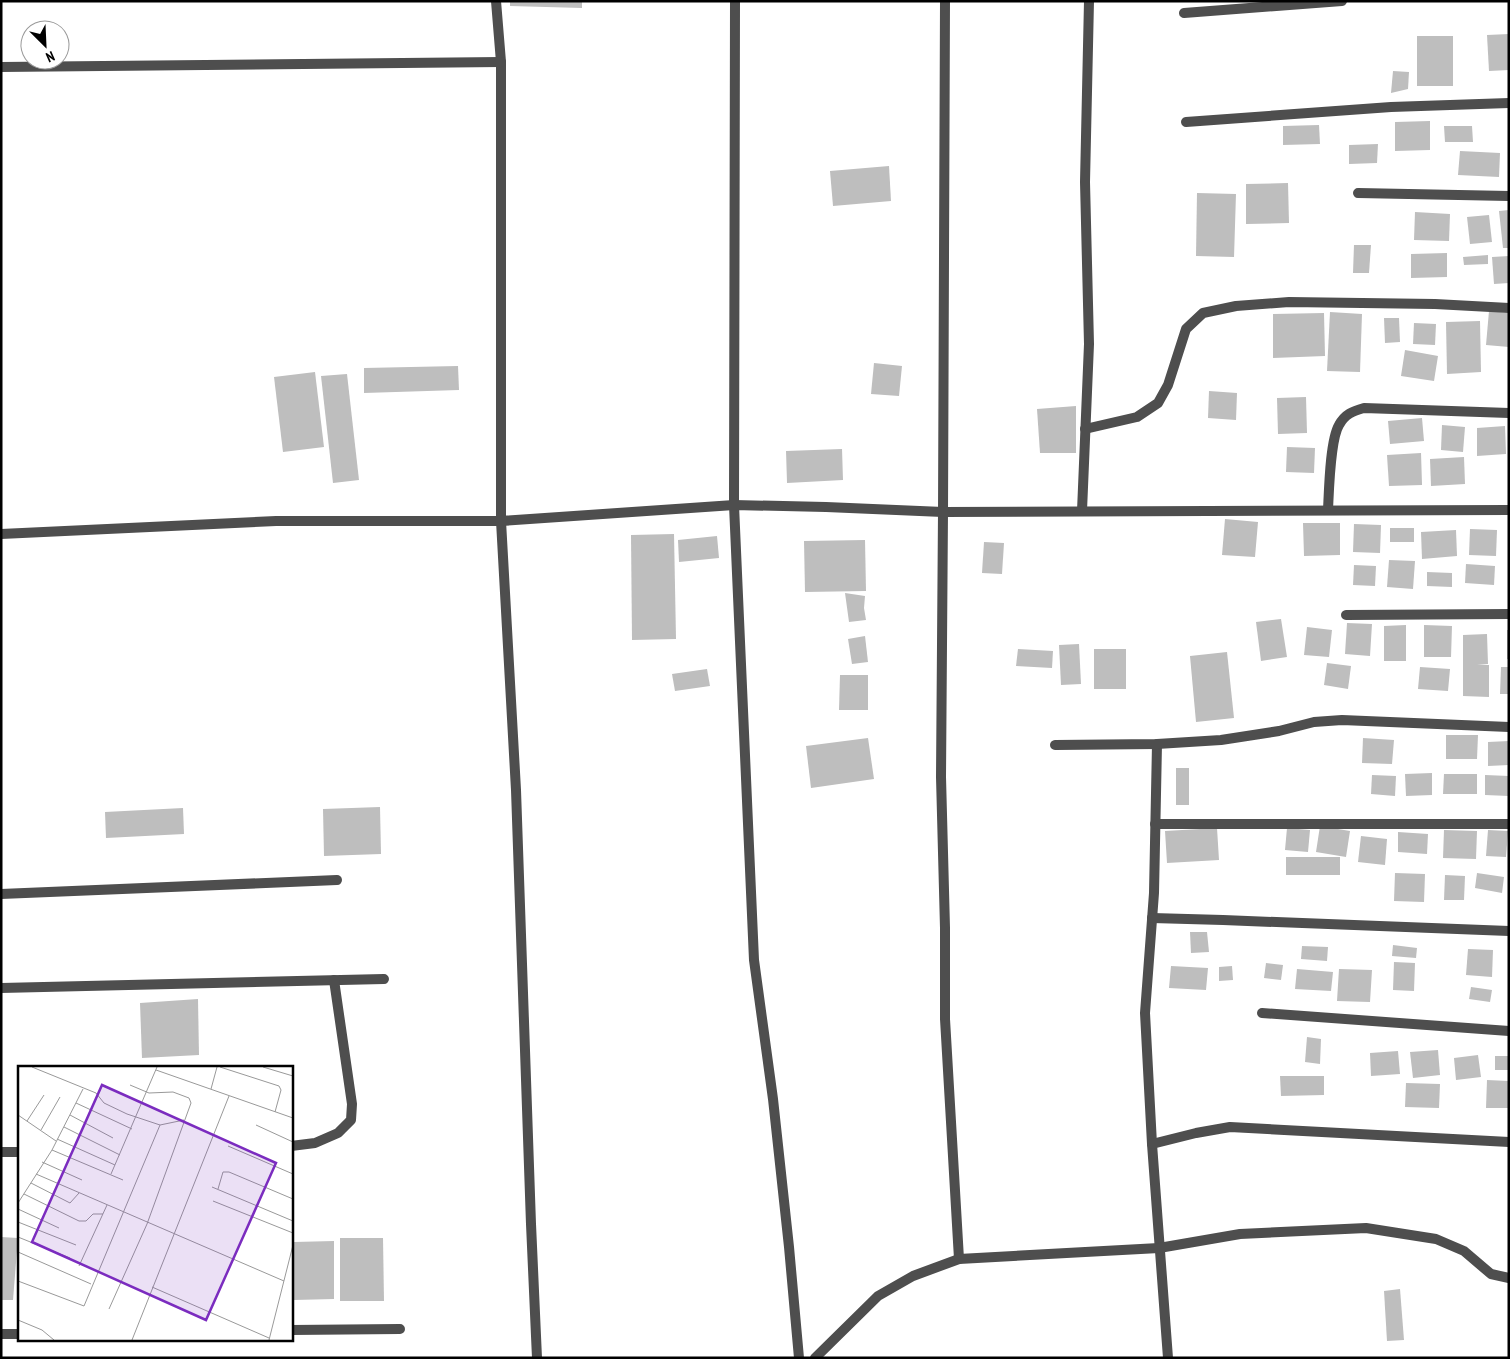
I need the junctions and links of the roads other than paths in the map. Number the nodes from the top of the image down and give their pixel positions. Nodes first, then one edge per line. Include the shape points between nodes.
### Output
1 (496, 1) edge
2 (735, 1) edge
3 (944, 1) edge
4 (1089, 1) edge
5 (1342, 1) edge
6 (1184, 13) dead end
7 (501, 62) junction
8 (1, 67) edge
9 (1509, 103) edge
10 (1186, 122) dead end
11 (1358, 194) dead end
12 (1509, 196) edge
13 (1509, 308) edge
14 (1509, 413) edge
15 (1085, 429) junction
16 (734, 505) junction
17 (1328, 510) junction
18 (1509, 510) edge
19 (1082, 511) junction
20 (943, 512) junction
21 (501, 521) junction
22 (1, 534) edge
23 (1509, 614) edge
24 (1346, 615) dead end
25 (1509, 727) edge
26 (1055, 744) dead end
27 (1157, 744) junction
28 (1155, 824) junction
29 (1509, 824) edge
30 (337, 880) dead end
31 (1, 894) edge
32 (1152, 918) junction
33 (1509, 931) edge
34 (384, 979) dead end
35 (334, 980) junction
36 (1, 988) edge
37 (1262, 1013) dead end
38 (1509, 1031) edge
39 (1509, 1142) edge
40 (1152, 1144) junction
41 (292, 1146) edge
42 (1, 1152) edge
43 (18, 1152) edge
44 (1159, 1248) junction
45 (959, 1259) junction
46 (1509, 1278) edge
47 (400, 1329) dead end
48 (292, 1330) edge
49 (1, 1334) edge
50 (18, 1334) edge
51 (538, 1358) edge
52 (799, 1358) edge
53 (815, 1358) edge
54 (1168, 1358) edge

1 - 7 street
2 - 16 street
3 - 20 street
4 - 15 street
5 - 6 street
7 - 8 street
7 - 21 street
9 - 10 street via 1391,107
11 - 12 street
13 - 15 street via 1289,302 1236,306 1203,313 1186,329 1168,385 1158,403 1137,417
14 - 17 street via 1364,408 1352,411 1338,426
15 - 19 street
16 - 20 street
16 - 21 street
16 - 52 street via 754,960 775,1119
17 - 18 street
17 - 19 street
19 - 20 street
20 - 45 street via 941,777 945,1019
21 - 22 street via 276,521
21 - 51 street via 516,790
23 - 24 street
25 - 27 street via 1333,721 1221,740
26 - 27 street
27 - 28 street
28 - 29 street
28 - 32 street
30 - 31 street
32 - 33 street
32 - 40 street via 1145,1013
34 - 35 street
35 - 36 street
35 - 41 street via 352,1104 351,1120 338,1133 315,1143
37 - 38 street
39 - 40 street via 1230,1127
40 - 44 street
42 - 43 street
44 - 45 street
44 - 46 street via 1240,1234 1366,1228 1436,1239 1464,1251 1491,1274
44 - 54 street
45 - 53 street via 913,1276 878,1296
47 - 48 street
49 - 50 street

